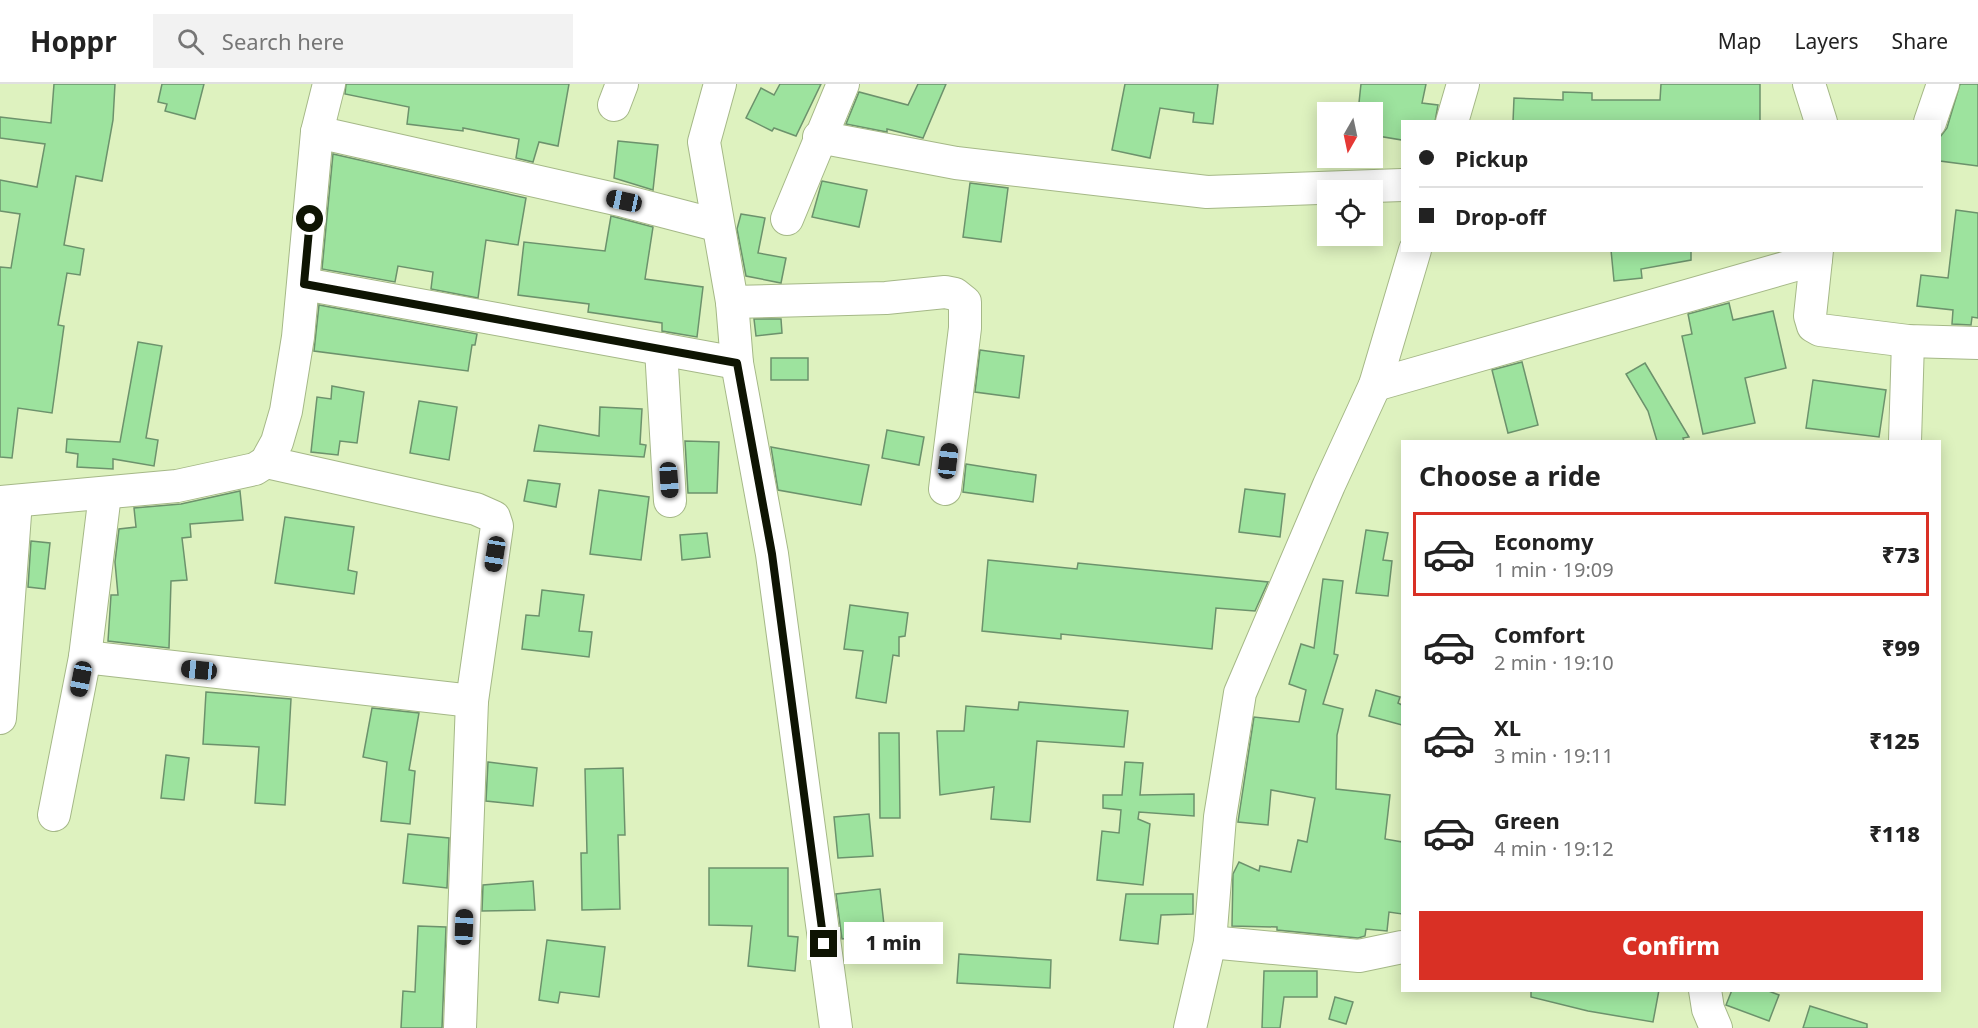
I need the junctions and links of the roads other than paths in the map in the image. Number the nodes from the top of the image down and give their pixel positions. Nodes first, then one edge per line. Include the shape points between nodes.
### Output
1 (329, 84) edge
2 (720, 84) edge
3 (843, 84) edge
4 (1463, 84) edge
5 (1809, 84) edge
6 (1943, 84) edge
7 (1453, 120) edge
8 (1820, 120) edge
9 (1931, 120) edge
10 (317, 132) junction
11 (819, 137) junction
12 (1401, 185) edge
13 (787, 219) dead end
14 (716, 225) junction
15 (1414, 252) edge
16 (1816, 255) edge
17 (304, 284) junction
18 (732, 302) junction
19 (1908, 341) junction
20 (1978, 343) edge
21 (661, 349) junction
22 (737, 363) junction
23 (1375, 385) junction
24 (1905, 440) edge
25 (266, 462) junction
26 (945, 489) dead end
27 (105, 494) junction
28 (670, 501) dead end
29 (8, 502) edge
30 (86, 657) junction
31 (472, 701) junction
32 (0, 718) edge
33 (54, 815) dead end
34 (1210, 942) junction
35 (1401, 947) edge
36 (1705, 992) edge
37 (460, 1028) edge
38 (836, 1028) edge
39 (1190, 1028) edge
40 (1716, 1028) edge

1 - 10 street
2 - 14 street via 704,142
3 - 11 street
4 - 7 street
5 - 8 street
6 - 9 street
10 - 14 street
10 - 17 street
11 - 12 street via 956,163 1207,192
11 - 13 street
14 - 18 street
15 - 23 street
16 - 19 street via 1810,316 1813,326
16 - 23 street
17 - 21 street
17 - 25 street via 286,411
18 - 22 street
18 - 26 street via 886,298 939,291 960,297 965,305 965,328
19 - 20 street
19 - 24 street
21 - 22 street
21 - 28 street
22 - 38 street via 772,554
23 - 34 street via 1240,693 1220,817
25 - 27 street via 255,469 177,486
25 - 31 street via 476,509 494,517 498,533
27 - 29 street
27 - 30 street
29 - 32 street
30 - 31 street
30 - 33 street
31 - 37 street
34 - 35 street via 1359,957
34 - 39 street
36 - 40 street

